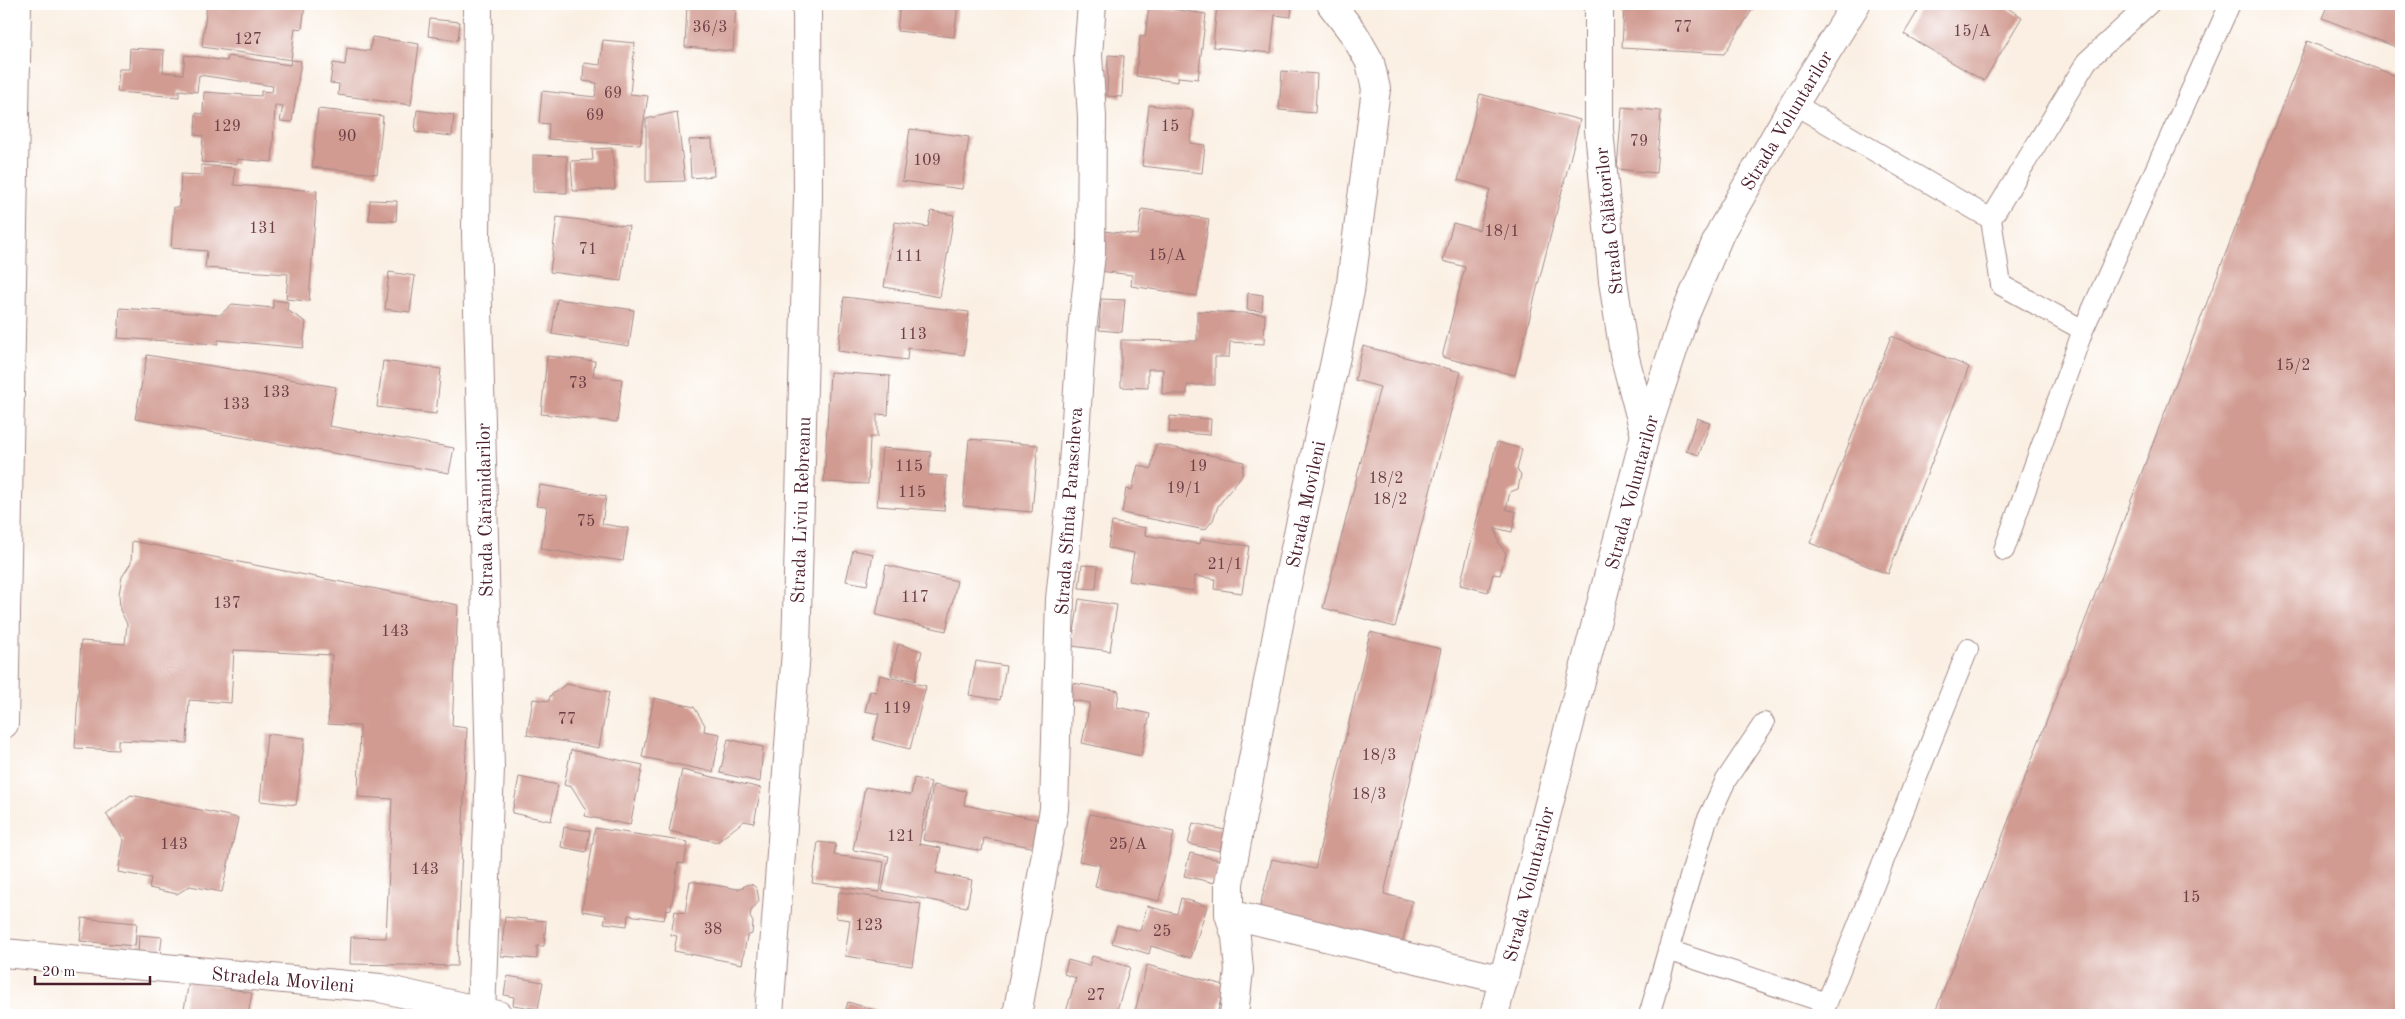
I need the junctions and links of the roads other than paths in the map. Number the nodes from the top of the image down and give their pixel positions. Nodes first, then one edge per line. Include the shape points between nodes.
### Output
1 (478, 4) edge
2 (807, 4) edge
3 (1092, 4) edge
4 (1331, 4) edge
5 (1599, 4) edge
6 (1856, 4) edge
7 (2149, 4) edge
8 (2230, 4) edge
9 (12, 17) edge
10 (1794, 104) junction
11 (1991, 219) junction
12 (7, 314) edge
13 (2083, 330) junction
14 (1644, 435) junction
15 (2004, 550) dead end
16 (5, 569) edge
17 (1968, 649) dead end
18 (1764, 723) dead end
19 (4, 724) edge
20 (1229, 914) junction
21 (1668, 950) junction
22 (4, 953) edge
23 (1504, 980) junction
24 (1825, 1009) edge
25 (488, 1014) edge
26 (769, 1015) edge
27 (1017, 1015) edge
28 (1234, 1015) edge
29 (1494, 1015) edge
30 (1649, 1015) edge

1 - 25 street, Strada Cărămidarilor via 476,233 490,768
2 - 26 street, Strada Liviu Rebreanu via 808,196 796,641
3 - 27 street, Strada Sfînta Parascheva via 1088,55 1092,117 1091,254 1060,599 1054,809
4 - 20 street, Strada Movileni via 1370,62 1376,89 1350,291 1252,761 1229,883
5 - 14 street, Strada Călătorilor via 1599,130 1613,281 1624,354
6 - 10 street, Strada Voluntarilor
7 - 11 lane via 2087,61
8 - 13 lane
9 - 12 street
10 - 11 lane
10 - 14 street, Strada Voluntarilor via 1721,231 1684,317
11 - 13 lane via 2001,285
12 - 16 street
13 - 15 lane
14 - 23 street, Strada Voluntarilor
16 - 19 street
17 - 24 lane
18 - 21 lane via 1726,780 1706,823
20 - 23 street
20 - 28 street, Strada Movileni via 1236,937 1239,970
21 - 24 lane
21 - 30 lane
22 - 25 street, Stradela Movileni via 380,988
23 - 29 street, Strada Voluntarilor

